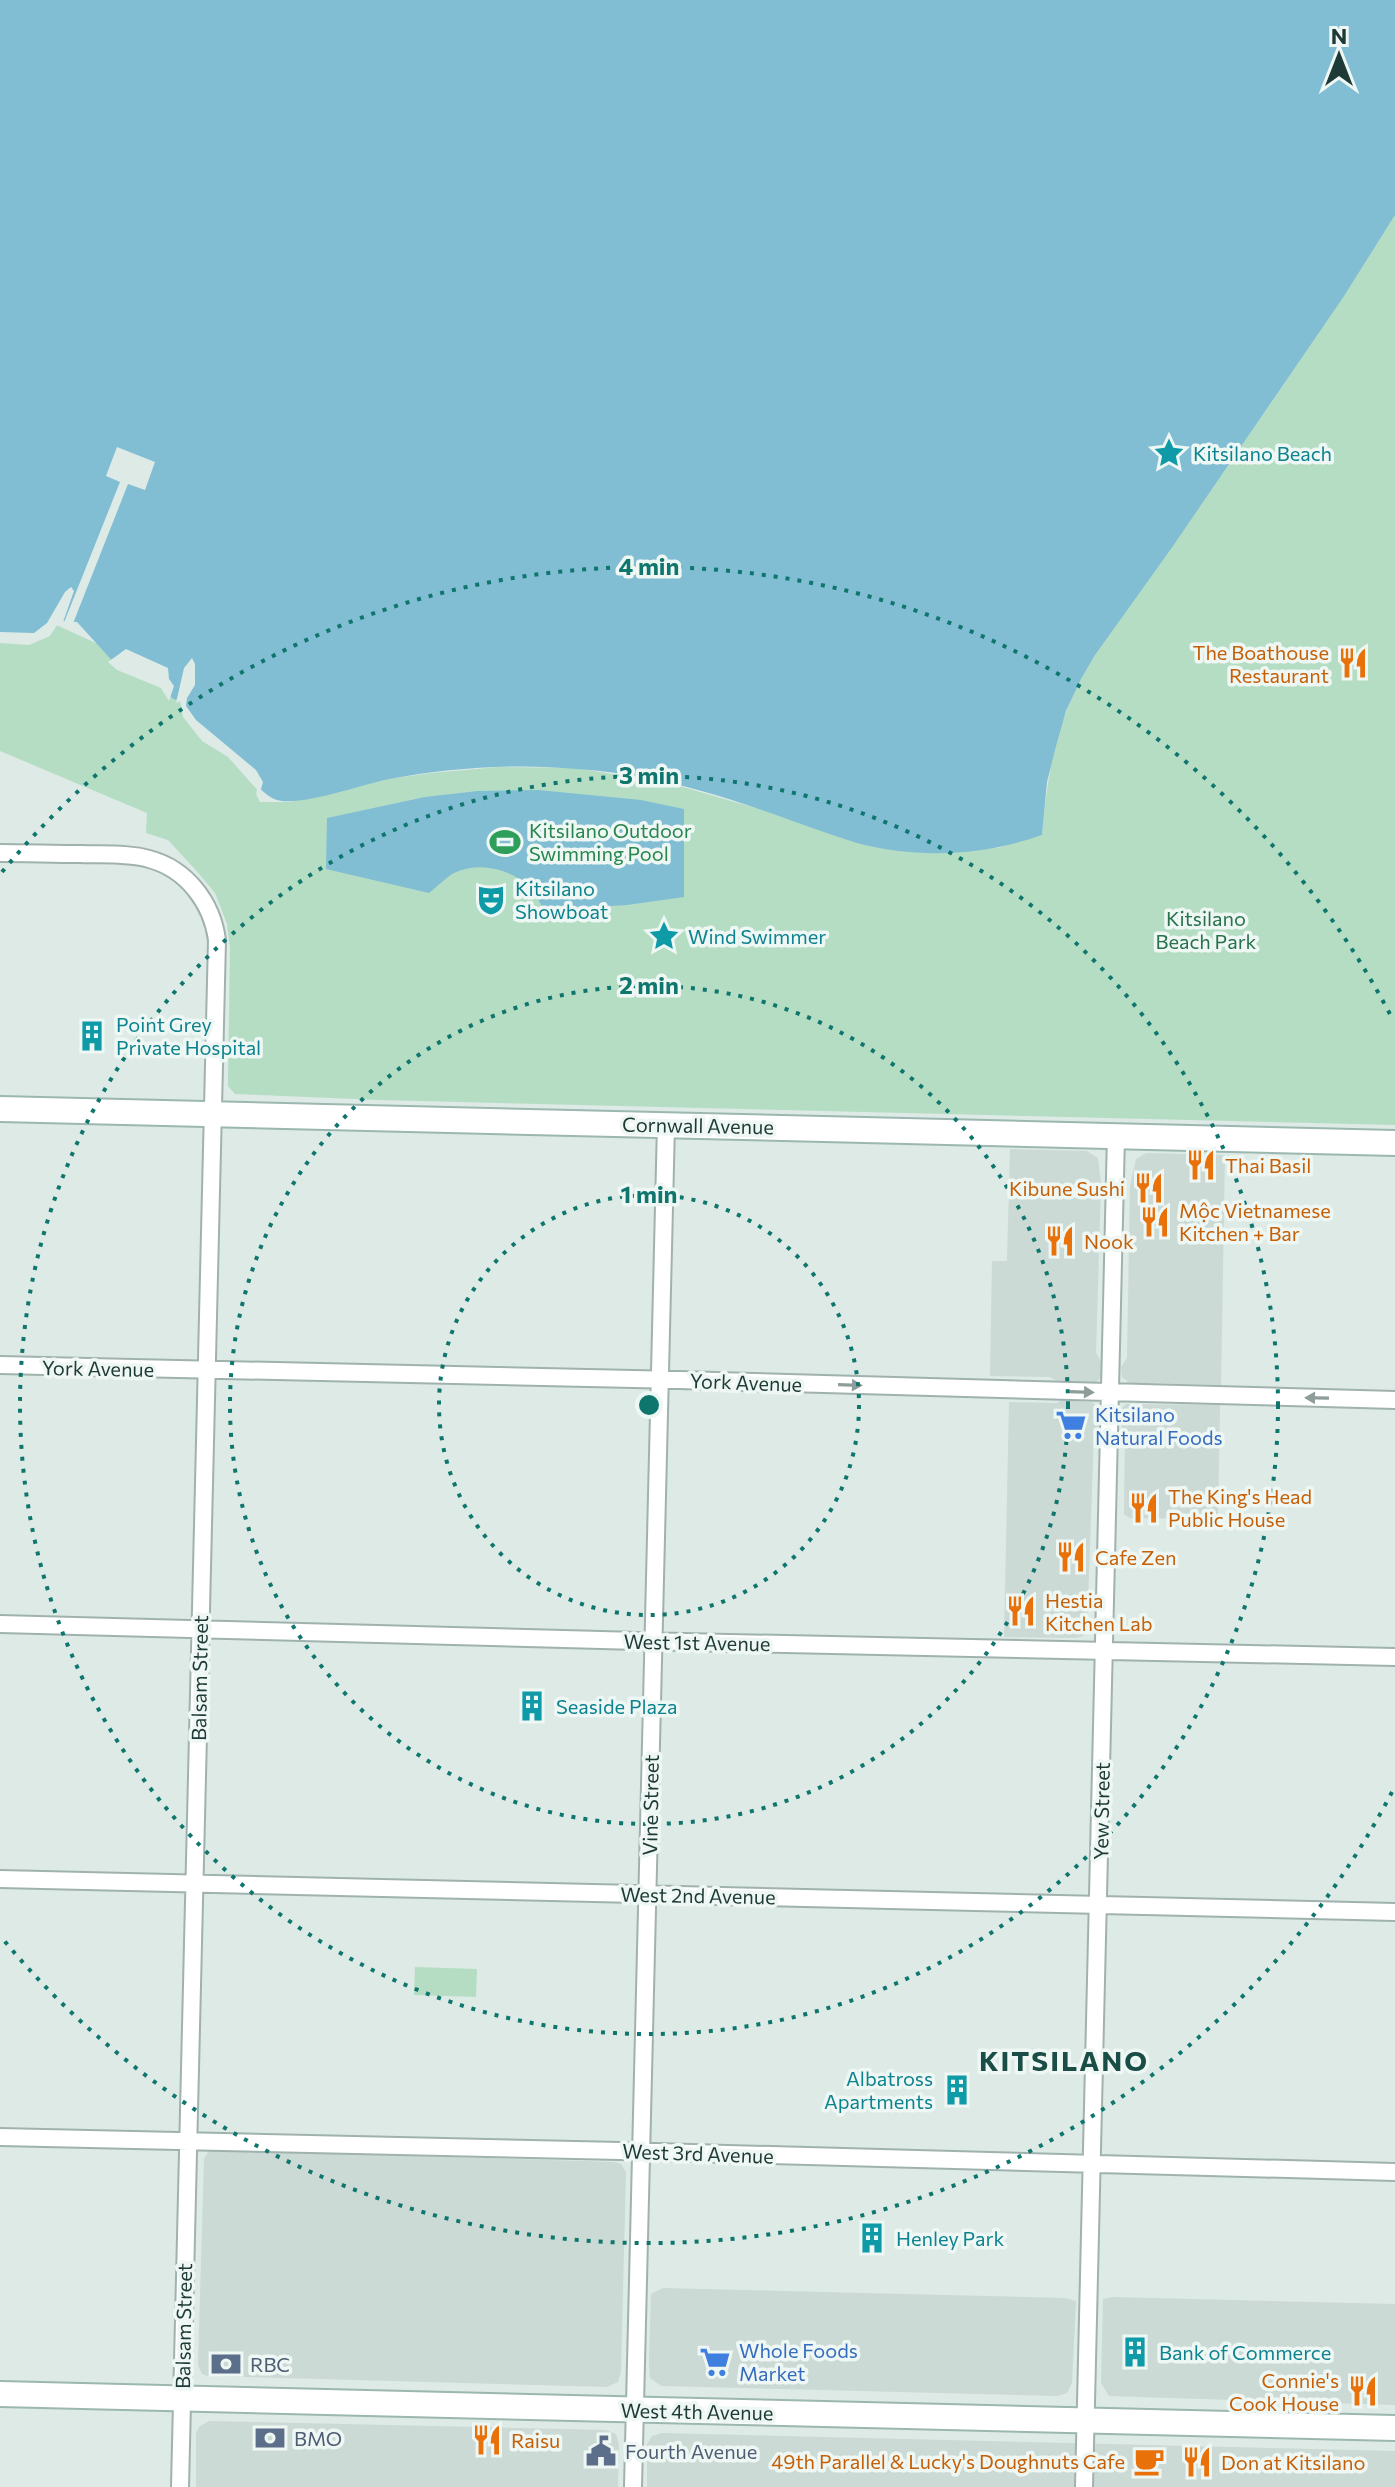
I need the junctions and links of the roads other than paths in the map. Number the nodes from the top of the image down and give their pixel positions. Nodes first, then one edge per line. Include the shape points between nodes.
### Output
1 (0, 853) edge
2 (0, 1109) edge
3 (213, 1114) junction
4 (666, 1124) junction
5 (1116, 1135) junction
6 (1395, 1143) edge
7 (0, 1365) edge
8 (207, 1371) junction
9 (660, 1380) junction
10 (1111, 1393) junction
11 (1395, 1400) edge
12 (0, 1624) edge
13 (201, 1629) junction
14 (654, 1641) junction
15 (1104, 1650) junction
16 (1395, 1657) edge
17 (0, 1879) edge
18 (194, 1885) junction
19 (648, 1894) junction
20 (1098, 1905) junction
21 (1395, 1912) edge
22 (0, 2137) edge
23 (188, 2142) junction
24 (641, 2151) junction
25 (1092, 2163) junction
26 (1395, 2172) edge
27 (0, 2394) edge
28 (182, 2398) junction
29 (635, 2409) junction
30 (1086, 2421) junction
31 (1395, 2428) edge
32 (180, 2487) edge
33 (633, 2487) edge
34 (1084, 2487) edge

1 - 3 street, Balsam Street via 133,856 162,863 205,902 217,940
2 - 3 main road, Cornwall Avenue
3 - 4 main road, Cornwall Avenue
3 - 8 street, Balsam Street
4 - 5 main road, Cornwall Avenue
4 - 9 street, Vine Street
5 - 6 main road, Cornwall Avenue
5 - 10 street, Yew Street
7 - 8 street, York Avenue
8 - 9 street, York Avenue
8 - 13 street, Balsam Street
9 -> 10 street, York Avenue
9 - 14 street, Vine Street
11 -> 10 street, York Avenue
10 - 15 street, Yew Street
12 - 13 street, West 1st Avenue
13 - 14 street, West 1st Avenue
13 - 18 street, Balsam Street
14 - 15 street, West 1st Avenue
14 - 19 street, Vine Street
15 - 16 street, West 1st Avenue
15 - 20 street, Yew Street
17 - 18 street, West 2nd Avenue
18 - 19 street, West 2nd Avenue
18 - 23 street, Balsam Street
19 - 20 street, West 2nd Avenue
19 - 24 street, Vine Street
20 - 21 street, West 2nd Avenue
20 - 25 street, Yew Street
22 - 23 street, West 3rd Avenue
23 - 24 street, West 3rd Avenue
23 - 28 street, Balsam Street
24 - 25 street, West 3rd Avenue
24 - 29 street, Vine Street
25 - 26 street, West 3rd Avenue
25 - 30 street, Yew Street
27 - 28 main road, West 4th Avenue
28 - 29 main road, West 4th Avenue
28 - 32 street, Balsam Street
29 - 30 main road, West 4th Avenue
29 - 33 street, Vine Street
30 - 31 main road, West 4th Avenue
30 - 34 street, Yew Street

